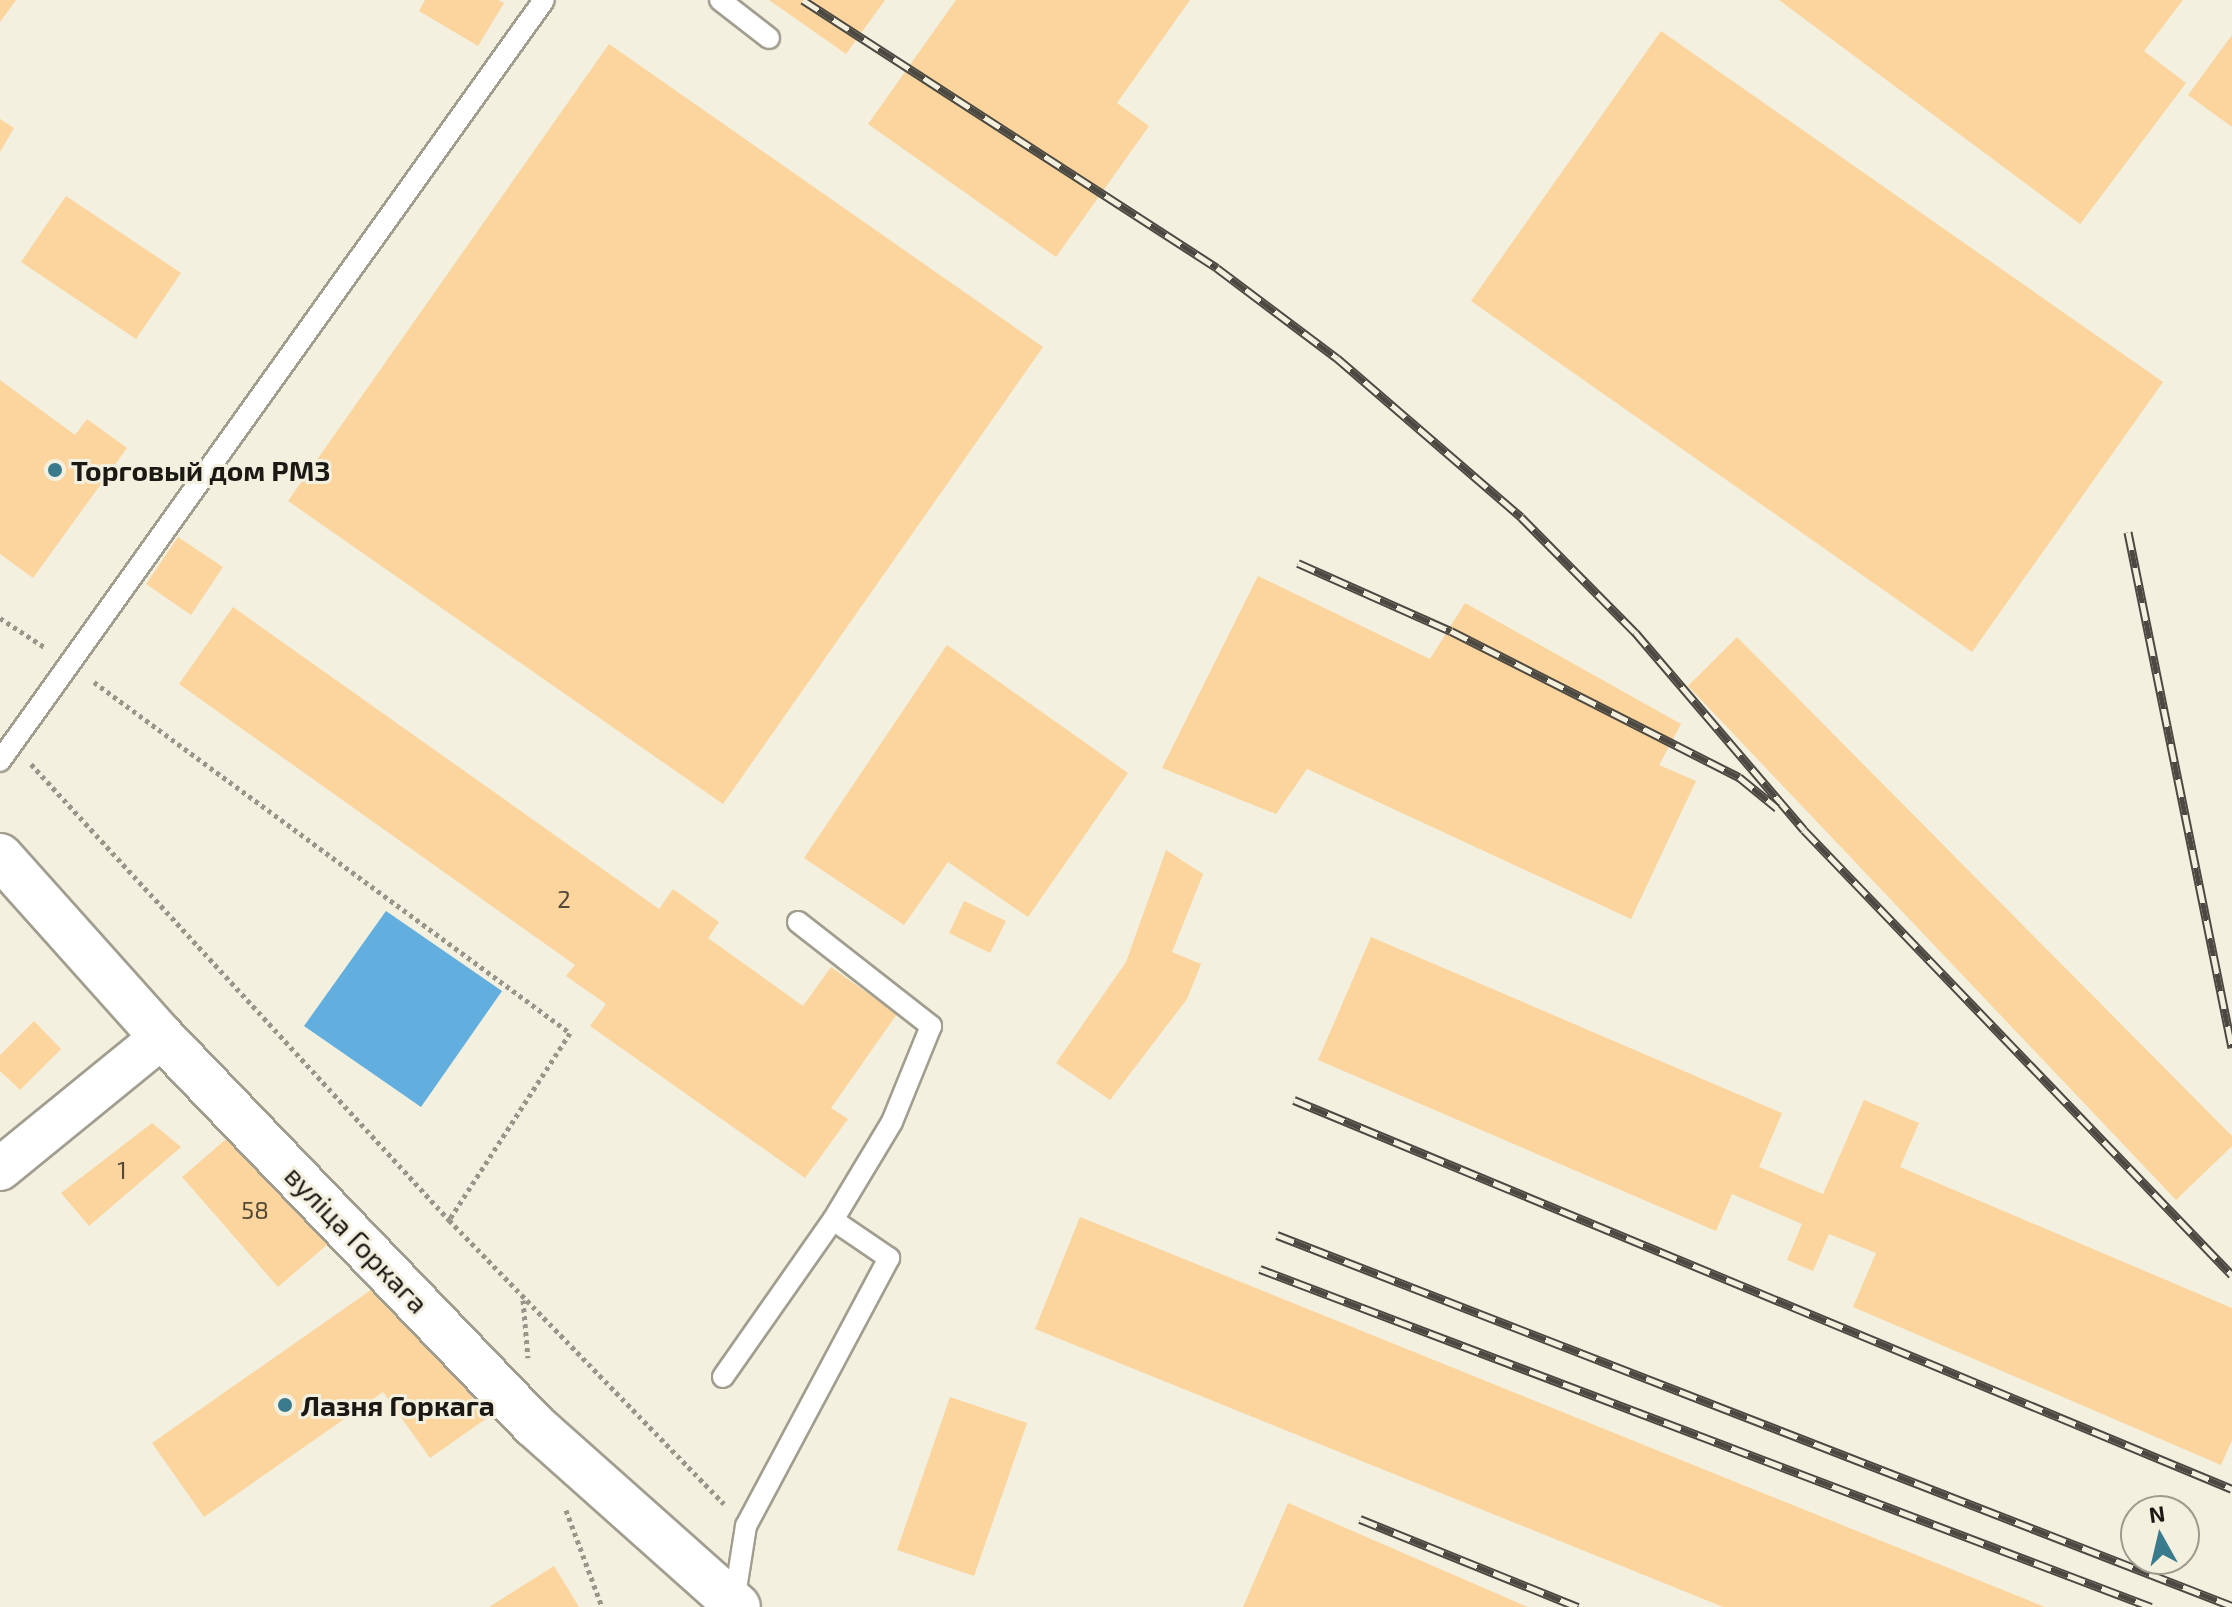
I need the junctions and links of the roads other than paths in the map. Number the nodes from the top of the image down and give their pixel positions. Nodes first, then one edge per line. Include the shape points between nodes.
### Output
1 (544, 0) edge
2 (720, 0) edge
3 (769, 38) dead end
4 (0, 761) edge
5 (0, 856) edge
6 (798, 922) dead end
7 (162, 1037) junction
8 (0, 1169) edge
9 (833, 1220) junction
10 (723, 1377) dead end
11 (733, 1605) edge

1 - 4 lane
2 - 3 lane
5 - 7 street, вуліца Горкага
6 - 9 lane via 931,1026 892,1122
7 - 8 street
7 - 11 street, вуліца Горкага via 534,1425
9 - 10 lane
9 - 11 lane via 889,1258 746,1526

